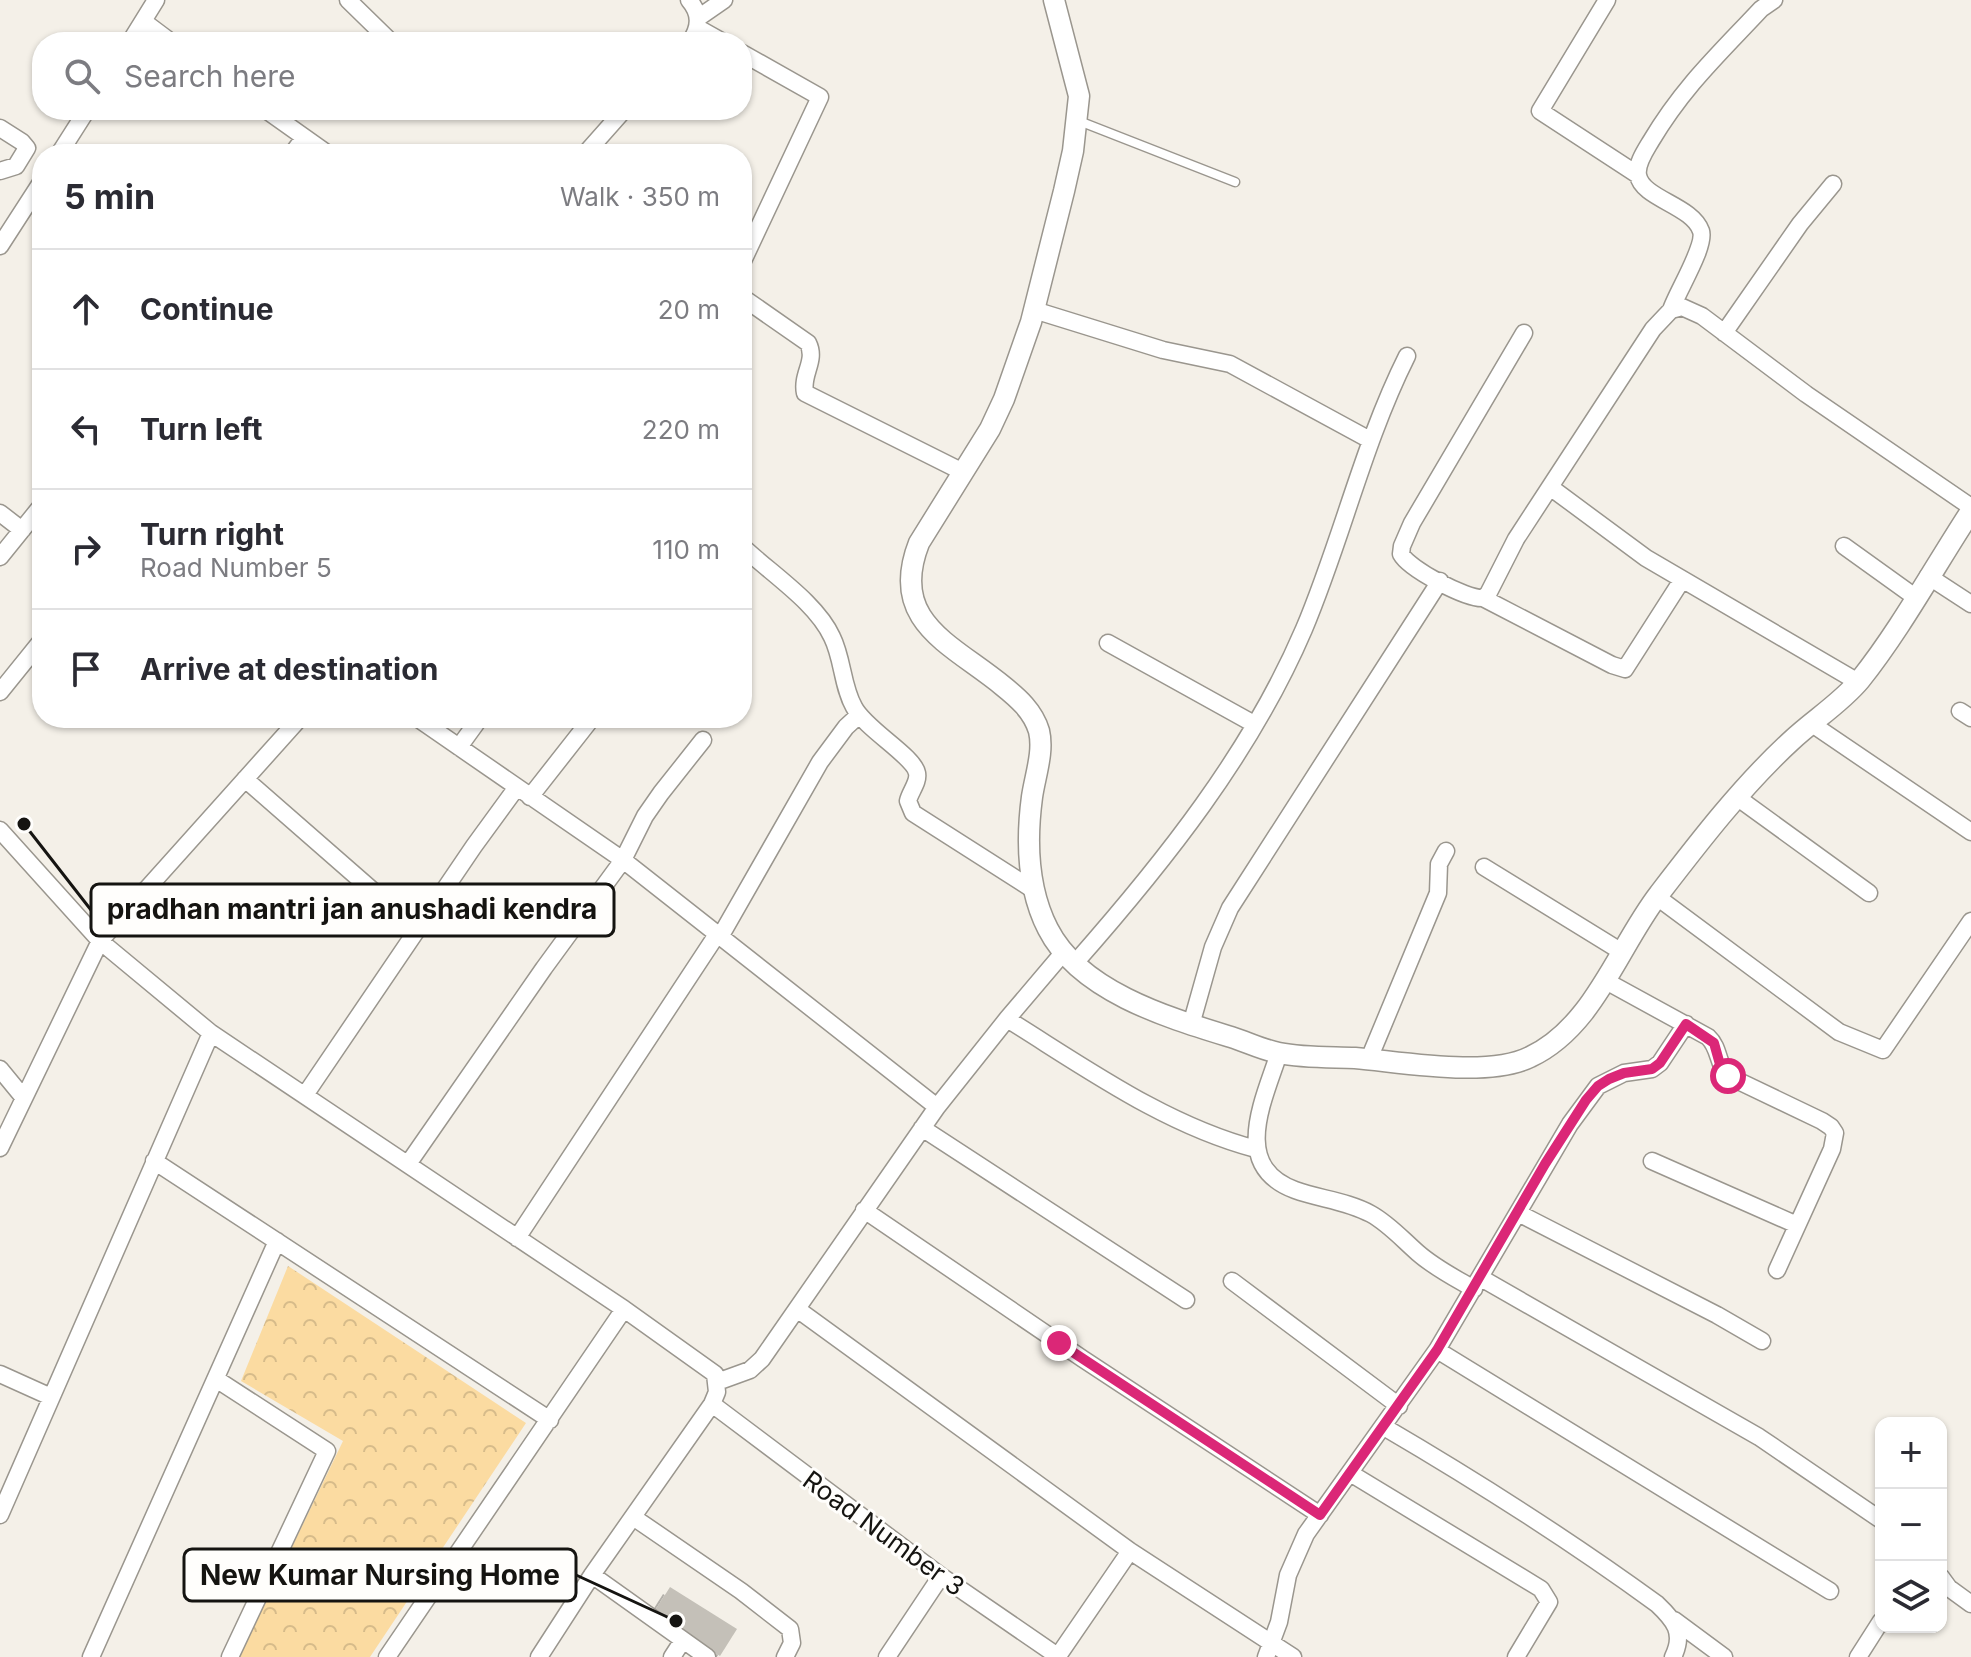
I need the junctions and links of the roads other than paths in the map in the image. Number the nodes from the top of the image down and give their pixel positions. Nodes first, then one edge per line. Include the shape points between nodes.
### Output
1 (156, 0) edge
2 (348, 0) edge
3 (689, 0) edge
4 (724, 0) edge
5 (1054, 0) edge
6 (1607, 0) edge
7 (1774, 0) edge
8 (143, 21) junction
9 (695, 29) edge
10 (136, 32) edge
11 (158, 32) edge
12 (381, 32) edge
13 (752, 59) edge
14 (81, 120) edge
15 (280, 120) edge
16 (615, 120) edge
17 (1077, 121) junction
18 (0, 128) edge
19 (304, 138) junction
20 (65, 144) edge
21 (300, 144) edge
22 (313, 144) edge
23 (594, 144) edge
24 (8, 169) edge
25 (1638, 175) junction
26 (32, 178) edge
27 (1235, 182) dead end
28 (1833, 184) dead end
29 (32, 197) edge
30 (752, 242) edge
31 (0, 246) edge
32 (752, 304) edge
33 (1034, 310) junction
34 (1671, 310) junction
35 (1524, 333) dead end
36 (1724, 333) junction
37 (1407, 356) dead end
38 (1370, 440) junction
39 (963, 472) junction
40 (1550, 487) junction
41 (1971, 509) edge
42 (0, 513) edge
43 (32, 518) edge
44 (22, 530) junction
45 (1844, 546) dead end
46 (752, 555) edge
47 (0, 557) edge
48 (1928, 576) junction
49 (1682, 580) junction
50 (1440, 581) junction
51 (1915, 597) junction
52 (1483, 598) junction
53 (1971, 604) edge
54 (1108, 643) dead end
55 (32, 652) edge
56 (1858, 682) junction
57 (0, 692) edge
58 (859, 715) junction
59 (1254, 724) junction
60 (1812, 724) junction
61 (285, 728) edge
62 (431, 728) edge
63 (473, 728) edge
64 (583, 728) edge
65 (703, 740) dead end
66 (459, 747) junction
67 (245, 779) junction
68 (524, 792) junction
69 (1738, 798) junction
70 (0, 830) edge
71 (1971, 832) edge
72 (1446, 851) dead end
73 (623, 860) junction
74 (1484, 867) dead end
75 (1032, 889) junction
76 (372, 890) dead end
77 (1869, 893) dead end
78 (1657, 897) junction
79 (1971, 921) edge
80 (720, 937) junction
81 (100, 941) junction
82 (1622, 952) junction
83 (1069, 958) junction
84 (1604, 980) junction
85 (1007, 1019) junction
86 (1686, 1024) junction
87 (1191, 1025) junction
88 (211, 1033) junction
89 (1279, 1053) junction
90 (1369, 1059) junction
91 (0, 1069) edge
92 (305, 1095) junction
93 (23, 1097) junction
94 (937, 1107) junction
95 (922, 1128) junction
96 (0, 1148) edge
97 (1256, 1149) junction
98 (154, 1161) junction
99 (1652, 1161) dead end
100 (408, 1164) junction
101 (864, 1210) junction
102 (1518, 1213) junction
103 (1797, 1225) junction
104 (517, 1238) junction
105 (277, 1241) junction
106 (1777, 1270) dead end
107 (1232, 1281) dead end
108 (1478, 1284) junction
109 (1186, 1300) dead end
110 (624, 1309) junction
111 (797, 1309) junction
112 (1762, 1341) dead end
113 (1437, 1350) junction
114 (0, 1374) edge
115 (216, 1379) junction
116 (717, 1382) junction
117 (51, 1397) junction
118 (712, 1404) junction
119 (1399, 1406) junction
120 (550, 1420) junction
121 (1384, 1427) junction
122 (1350, 1473) junction
123 (0, 1515) edge
124 (1320, 1515) junction
125 (1875, 1516) edge
126 (633, 1517) junction
127 (1130, 1551) junction
128 (592, 1575) junction
129 (941, 1576) junction
130 (1947, 1585) edge
131 (1830, 1591) dead end
132 (1971, 1604) edge
133 (1673, 1619) junction
134 (1875, 1630) edge
135 (683, 1640) junction
136 (1270, 1650) edge
137 (91, 1657) edge
138 (230, 1657) edge
139 (387, 1657) edge
140 (539, 1657) edge
141 (672, 1657) edge
142 (707, 1657) edge
143 (785, 1657) edge
144 (887, 1657) edge
145 (1058, 1657) edge
146 (1293, 1657) edge
147 (1516, 1657) edge
148 (1673, 1657) edge
149 (1724, 1657) edge
150 (1858, 1657) edge

1 - 8 street
2 - 12 street
3 - 9 street
4 - 9 street
5 - 17 street via 1075,74
6 - 25 street via 1540,111
7 - 25 street via 1676,100 1646,149
8 - 10 street
8 - 11 street
13 - 30 street via 820,97
14 - 20 street
15 - 19 street
16 - 23 street
17 - 27 lane
17 - 33 street
18 - 24 street via 27,148
19 - 21 street
19 - 22 street
24 - 26 street
25 - 34 street via 1642,185 1685,212 1701,232 1703,242
28 - 36 street
29 - 31 street
32 - 39 street via 808,343 812,351 805,393
33 - 38 street via 1163,350 1230,364
33 - 39 street via 1004,399
34 - 36 street via 1692,310
34 - 40 street via 1653,329
35 - 50 street via 1402,546 1405,561
36 - 41 street
37 - 38 street
38 - 59 street via 1304,629
39 - 75 street via 919,543 910,588 925,623 1021,700 1035,720 1040,737 1028,853
40 - 49 street
40 - 52 street
41 - 48 street
42 - 44 street
43 - 44 street
44 - 47 street
45 - 51 street
46 - 58 street via 821,618
48 - 51 street
48 - 53 street
49 - 52 street via 1625,669
49 - 56 street
50 - 52 street
50 - 87 street via 1230,908
51 - 56 street
54 - 59 street
55 - 57 street
56 - 60 street
58 - 75 street via 917,770 908,801 913,813
58 - 80 street via 820,762
59 - 83 street via 1149,879
60 - 69 street
60 - 71 street
61 - 67 street
62 - 66 street
63 - 66 street
64 - 68 street
65 - 73 street via 645,816
66 - 68 street
67 - 76 street
67 - 81 street
68 - 73 street
68 - 92 street via 466,858
69 - 77 street
69 - 78 street
70 - 81 street
72 - 90 street via 1439,864 1438,893
73 - 80 street
73 - 100 street
74 - 82 street
75 - 83 street via 1048,928
78 - 79 street via 1839,1032 1883,1050
78 - 82 street
80 - 94 street
80 - 104 street
81 - 88 street
81 - 93 street
82 - 84 street
83 - 85 street
83 - 87 street via 1102,984
84 - 86 street
84 - 90 street via 1573,1024 1528,1059 1475,1067
85 - 94 street
85 - 97 street via 1181,1122
86 - 102 street via 1652,1069 1624,1073 1598,1086
86 - 103 street via 1714,1043 1728,1076 1822,1121 1835,1133
87 - 89 street
88 - 92 street
88 - 98 street
89 - 90 street
89 - 97 street via 1262,1106
91 - 93 street
92 - 100 street
93 - 96 street
94 - 95 street
95 - 101 street
95 - 109 street
97 - 108 street via 1260,1163 1279,1182 1373,1215 1435,1267
98 - 105 street
98 - 117 street
99 - 103 street
100 - 104 street
101 - 111 street
101 - 124 street
102 - 108 street
102 - 112 street
103 - 106 street
104 - 110 street
105 - 115 street
105 - 120 street
107 - 119 street
108 - 113 street
108 - 125 street via 1759,1437
110 - 116 street via 709,1367
110 - 120 street
111 - 116 street via 750,1370
111 - 127 street
113 - 119 street
113 - 131 street
114 - 117 street
115 - 137 street
115 - 138 street via 327,1451
116 - 118 street
117 - 123 street
118 - 126 street
118 - 129 street, Road Number 3
119 - 121 street
120 - 139 street
121 - 122 street
121 - 133 street via 1585,1552
122 - 124 street
122 - 147 street via 1541,1589 1549,1602
124 - 136 street via 1292,1564
126 - 128 street
126 - 143 street via 790,1629 792,1643
127 - 136 street
127 - 145 street
128 - 135 street
128 - 140 street
129 - 144 street
129 - 145 street, Road Number 3
130 - 132 street
133 - 148 street via 1680,1633
133 - 149 street
134 - 150 street
135 - 141 street
135 - 142 street
136 - 146 street

